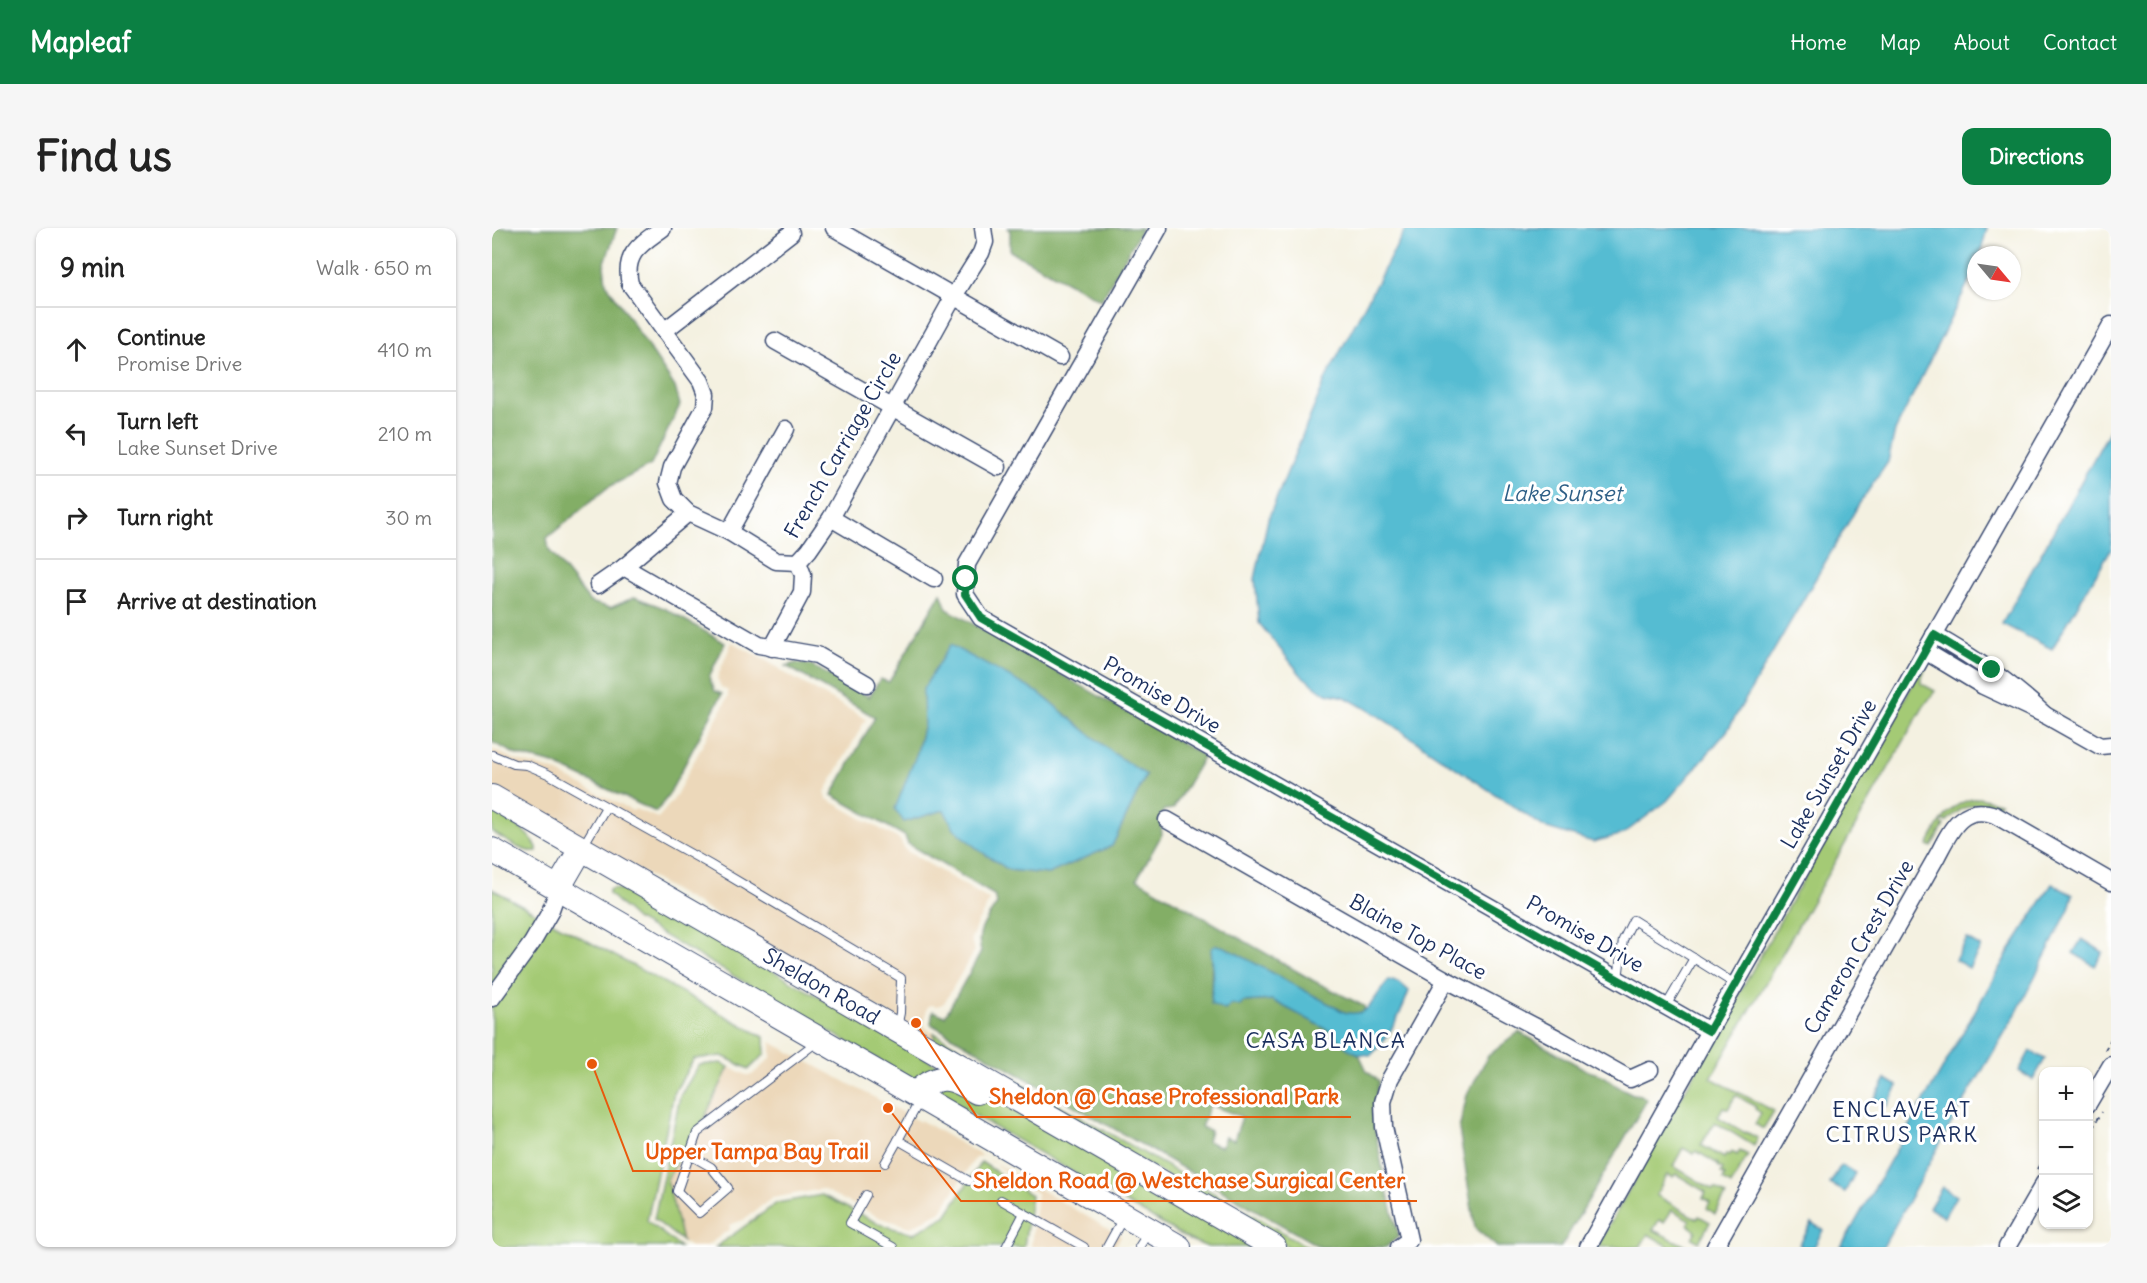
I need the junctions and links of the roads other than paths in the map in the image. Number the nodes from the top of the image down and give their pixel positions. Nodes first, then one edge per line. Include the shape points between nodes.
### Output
1 (663, 228) edge
2 (834, 228) edge
3 (983, 228) edge
4 (1159, 228) edge
5 (790, 233) dead end
6 (954, 296) junction
7 (2111, 325) edge
8 (664, 331) junction
9 (776, 340) dead end
10 (1060, 357) dead end
11 (893, 406) junction
12 (786, 429) dead end
13 (998, 467) dead end
14 (688, 513) junction
15 (831, 518) junction
16 (729, 532) junction
17 (798, 562) junction
18 (624, 567) junction
19 (934, 579) dead end
20 (598, 585) dead end
21 (1934, 635) junction
22 (772, 648) junction
23 (1925, 651) junction
24 (867, 684) dead end
25 (2045, 715) junction
26 (2111, 745) edge
27 (492, 755) edge
28 (492, 797) edge
29 (606, 807) junction
30 (1167, 820) dead end
31 (581, 849) junction
32 (492, 850) edge
33 (2111, 882) edge
34 (559, 887) junction
35 (1694, 958) junction
36 (1618, 979) junction
37 (1446, 980) junction
38 (1735, 984) junction
39 (492, 998) edge
40 (1666, 1006) junction
41 (896, 1031) junction
42 (1709, 1031) junction
43 (821, 1039) junction
44 (2111, 1065) edge
45 (1650, 1070) dead end
46 (918, 1096) junction
47 (2096, 1106) edge
48 (898, 1140) junction
49 (690, 1155) junction
50 (885, 1163) dead end
51 (1135, 1167) junction
52 (969, 1181) dead end
53 (2039, 1190) edge
54 (866, 1195) dead end
55 (1001, 1200) dead end
56 (1024, 1213) junction
57 (1124, 1215) junction
58 (1144, 1238) edge
59 (1407, 1245) edge
60 (893, 1247) edge
61 (1006, 1247) edge
62 (1084, 1247) edge
63 (1107, 1247) edge
64 (1179, 1247) edge
65 (1274, 1247) edge
66 (1588, 1247) edge
67 (1715, 1247) edge
68 (2007, 1247) edge

1 - 8 street, French Carriage Circle via 638,246 630,259 628,274 630,284
2 - 6 street
3 - 6 street, French Carriage Circle via 985,242 981,253
4 - 36 street, Promise Drive via 967,564 965,594 981,618
5 - 8 street
6 - 10 street
6 - 11 street, French Carriage Circle
7 - 21 street, Lake Sunset Drive
8 - 14 street, French Carriage Circle via 701,381 706,394 705,407 668,483 674,499
9 - 11 street
11 - 13 street
11 - 15 street, French Carriage Circle
12 - 16 street
14 - 16 street, French Carriage Circle
14 - 18 street
15 - 17 street, French Carriage Circle
15 - 19 street
16 - 17 street, French Carriage Circle via 776,561
17 - 22 street via 803,576 802,592
18 - 20 street
18 - 22 street via 745,638
21 - 23 street, Lake Sunset Drive
21 - 25 street via 1992,670
22 - 24 street via 817,655
23 - 25 street via 1983,686
23 - 38 street, Lake Sunset Drive
25 - 26 street via 2100,746
27 - 29 lane via 548,774
28 - 31 main road, Sheldon Road
29 - 31 lane
29 - 41 lane via 902,978
30 - 37 street, Blaine Top Place
31 - 34 main road
31 - 41 main road, Sheldon Road
32 - 34 main road
33 - 67 street, Cameron Crest Drive via 1988,812 1973,812 1959,820
34 - 39 street via 532,943
34 - 43 main road
35 - 36 lane via 1634,920 1623,940
35 - 38 lane
35 - 40 lane
36 - 40 street, Promise Drive
37 - 45 street, Blaine Top Place via 1630,1079
37 - 59 street via 1390,1079 1383,1102 1384,1127
38 - 42 street, Lake Sunset Drive
40 - 42 street, Promise Drive
41 - 51 main road, Sheldon Road
42 - 66 street, Lake Sunset Drive
43 - 46 main road
43 - 49 lane via 697,1133
44 - 47 street
46 - 48 lane
46 - 51 main road via 926,1083 937,1078 958,1081 1093,1158
46 - 57 main road
48 - 50 lane
48 - 52 lane
49 - 49 lane via 711,1167 728,1188 699,1213 677,1191
51 - 65 main road, Sheldon Road
53 - 68 street
54 - 60 lane via 850,1223
55 - 56 lane
56 - 61 lane
56 - 62 lane
57 - 58 main road
57 - 63 lane
58 - 64 main road

